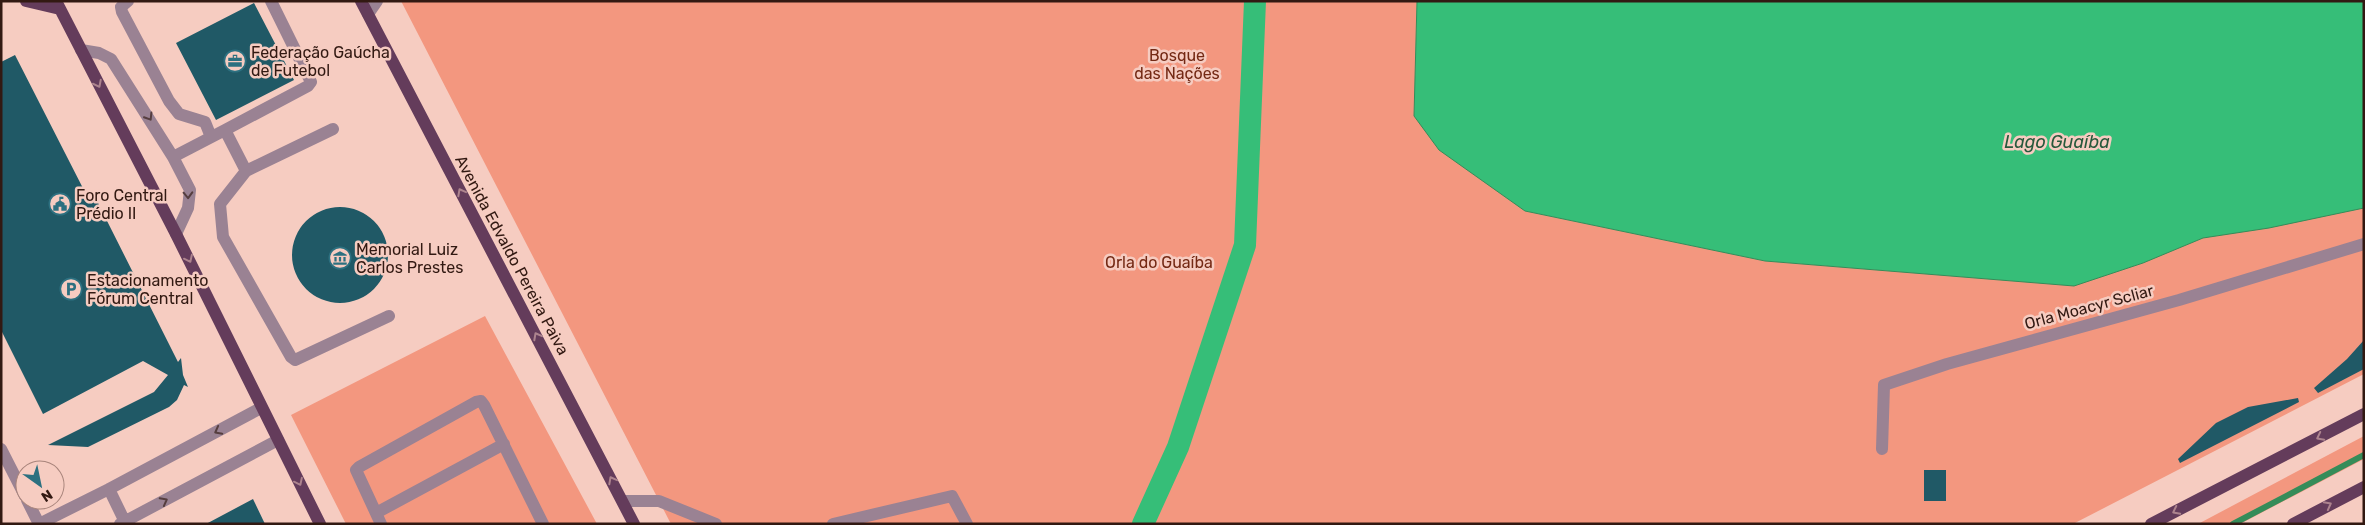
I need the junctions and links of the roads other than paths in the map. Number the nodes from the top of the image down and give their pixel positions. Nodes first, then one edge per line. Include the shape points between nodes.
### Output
1 (26, 1) edge
2 (128, 1) edge
3 (271, 1) edge
4 (361, 1) edge
5 (377, 1) edge
6 (58, 5) edge
7 (368, 14) junction
8 (81, 50) junction
9 (333, 129) dead end
10 (225, 130) junction
11 (212, 137) junction
12 (173, 157) junction
13 (246, 171) junction
14 (176, 234) junction
15 (2364, 244) edge
16 (389, 316) dead end
17 (261, 408) junction
18 (2364, 414) edge
19 (278, 440) junction
20 (504, 444) junction
21 (1, 449) edge
22 (1882, 449) dead end
23 (15, 476) edge
24 (2364, 487) edge
25 (109, 489) junction
26 (622, 501) junction
27 (32, 510) edge
28 (379, 519) edge
29 (122, 523) edge
30 (39, 524) edge
31 (320, 524) edge
32 (543, 524) edge
33 (634, 524) edge
34 (716, 524) edge
35 (833, 524) edge
36 (967, 524) edge
37 (2151, 524) edge
38 (2293, 524) edge

1 - 6 main road
2 - 11 street via 121,7 122,12 169,101 179,114 205,122
3 - 10 street via 311,82
4 - 7 main road, Avenida Edvaldo Pereira Paiva
5 - 7 street
6 - 8 main road
26 -> 7 main road, Avenida Edvaldo Pereira Paiva
8 -> 12 street via 111,59
8 -> 14 main road
9 - 13 street
10 - 11 street
10 - 13 street
11 - 12 street
12 -> 14 street via 190,190 188,208
13 - 16 street via 220,204 223,237 291,357 299,359
14 -> 17 main road
15 - 22 street, Orla Moacyr Scliar via 2179,300 1966,358 1884,385
17 - 19 main road
17 -> 25 street
18 -> 37 main road
29 -> 19 street
19 -> 31 main road
20 - 28 street
20 - 28 street via 481,401 359,466 356,475
20 - 32 street
21 - 23 street
38 -> 24 main road
25 - 29 street
25 - 30 street
26 - 33 main road, Avenida Edvaldo Pereira Paiva
26 - 34 street via 659,501
27 - 30 street
35 - 36 street via 952,496

